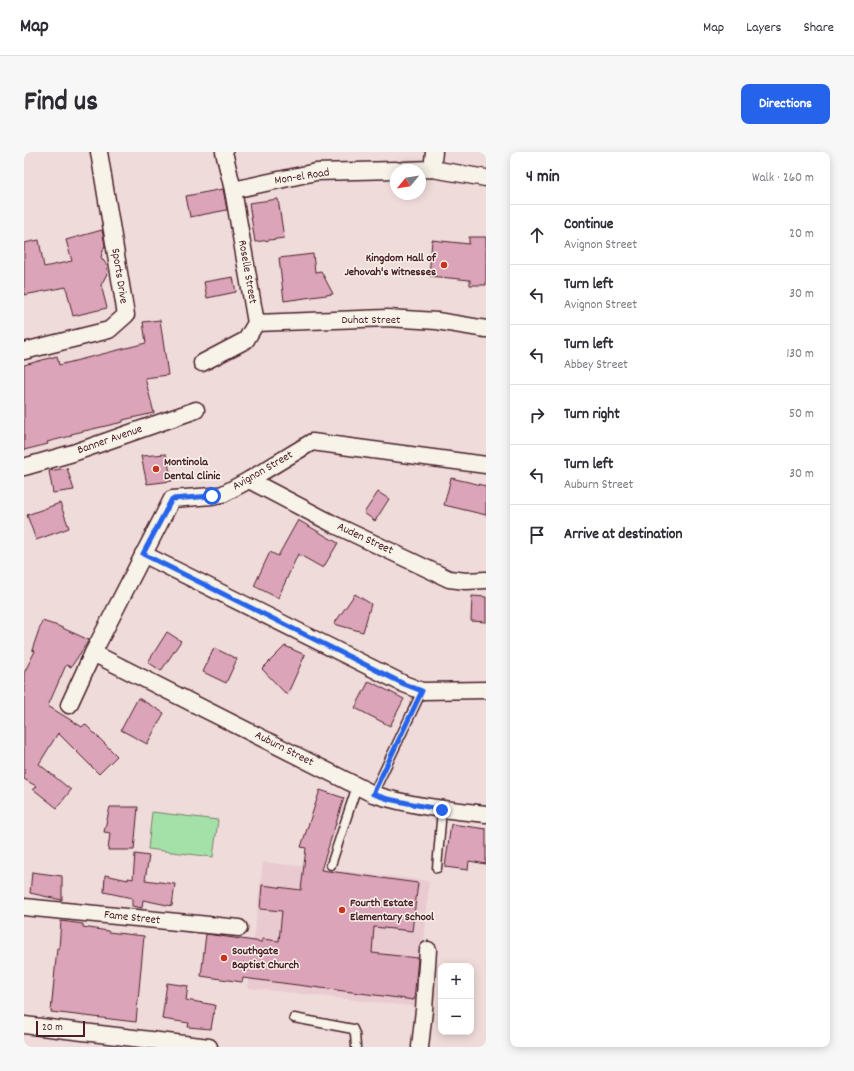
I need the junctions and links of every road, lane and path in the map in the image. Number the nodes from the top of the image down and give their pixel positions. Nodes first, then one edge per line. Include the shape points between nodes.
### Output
1 (99, 152) edge
2 (224, 152) edge
3 (434, 152) edge
4 (426, 169) edge
5 (432, 169) junction
6 (390, 170) edge
7 (486, 178) edge
8 (233, 190) junction
9 (256, 323) junction
10 (486, 328) edge
11 (24, 351) edge
12 (202, 363) dead end
13 (196, 410) dead end
14 (486, 465) edge
15 (24, 467) edge
16 (249, 480) junction
17 (143, 554) junction
18 (486, 580) edge
19 (93, 653) junction
20 (486, 690) edge
21 (422, 691) junction
22 (69, 705) dead end
23 (357, 786) junction
24 (373, 794) junction
25 (442, 810) junction
26 (486, 814) edge
27 (332, 864) dead end
28 (437, 868) dead end
29 (24, 908) edge
30 (239, 928) dead end
31 (428, 950) dead end
32 (294, 1018) dead end
33 (24, 1026) edge
34 (209, 1047) edge
35 (356, 1047) edge
36 (420, 1047) edge

1 - 11 street, Sports Drive via 126,315 109,330
2 - 8 street, Roselle Street
3 - 5 street
4 - 5 street
5 - 7 street
6 - 8 street, Mon-el Road via 316,172
8 - 9 street, Roselle Street
9 - 10 street, Duhat Street via 387,318
9 - 12 street via 246,340
13 - 15 street, Banner Avenue via 73,453
14 - 16 street, Avignon Street via 312,442
16 - 17 street, Avignon Street via 223,494 172,499
16 - 18 street, Auden Street via 335,525 449,579
17 - 19 street, Avignon Street
17 - 21 street
19 - 22 street, Avignon Street
19 - 23 street, Auburn Street
20 - 21 street
21 - 24 lane
23 - 24 street, Auburn Street
23 - 27 lane
24 - 25 street, Auburn Street
25 - 26 street, Auburn Street
25 - 28 lane
29 - 30 street, Fame Street
31 - 36 street
32 - 35 lane via 353,1029
33 - 34 street

